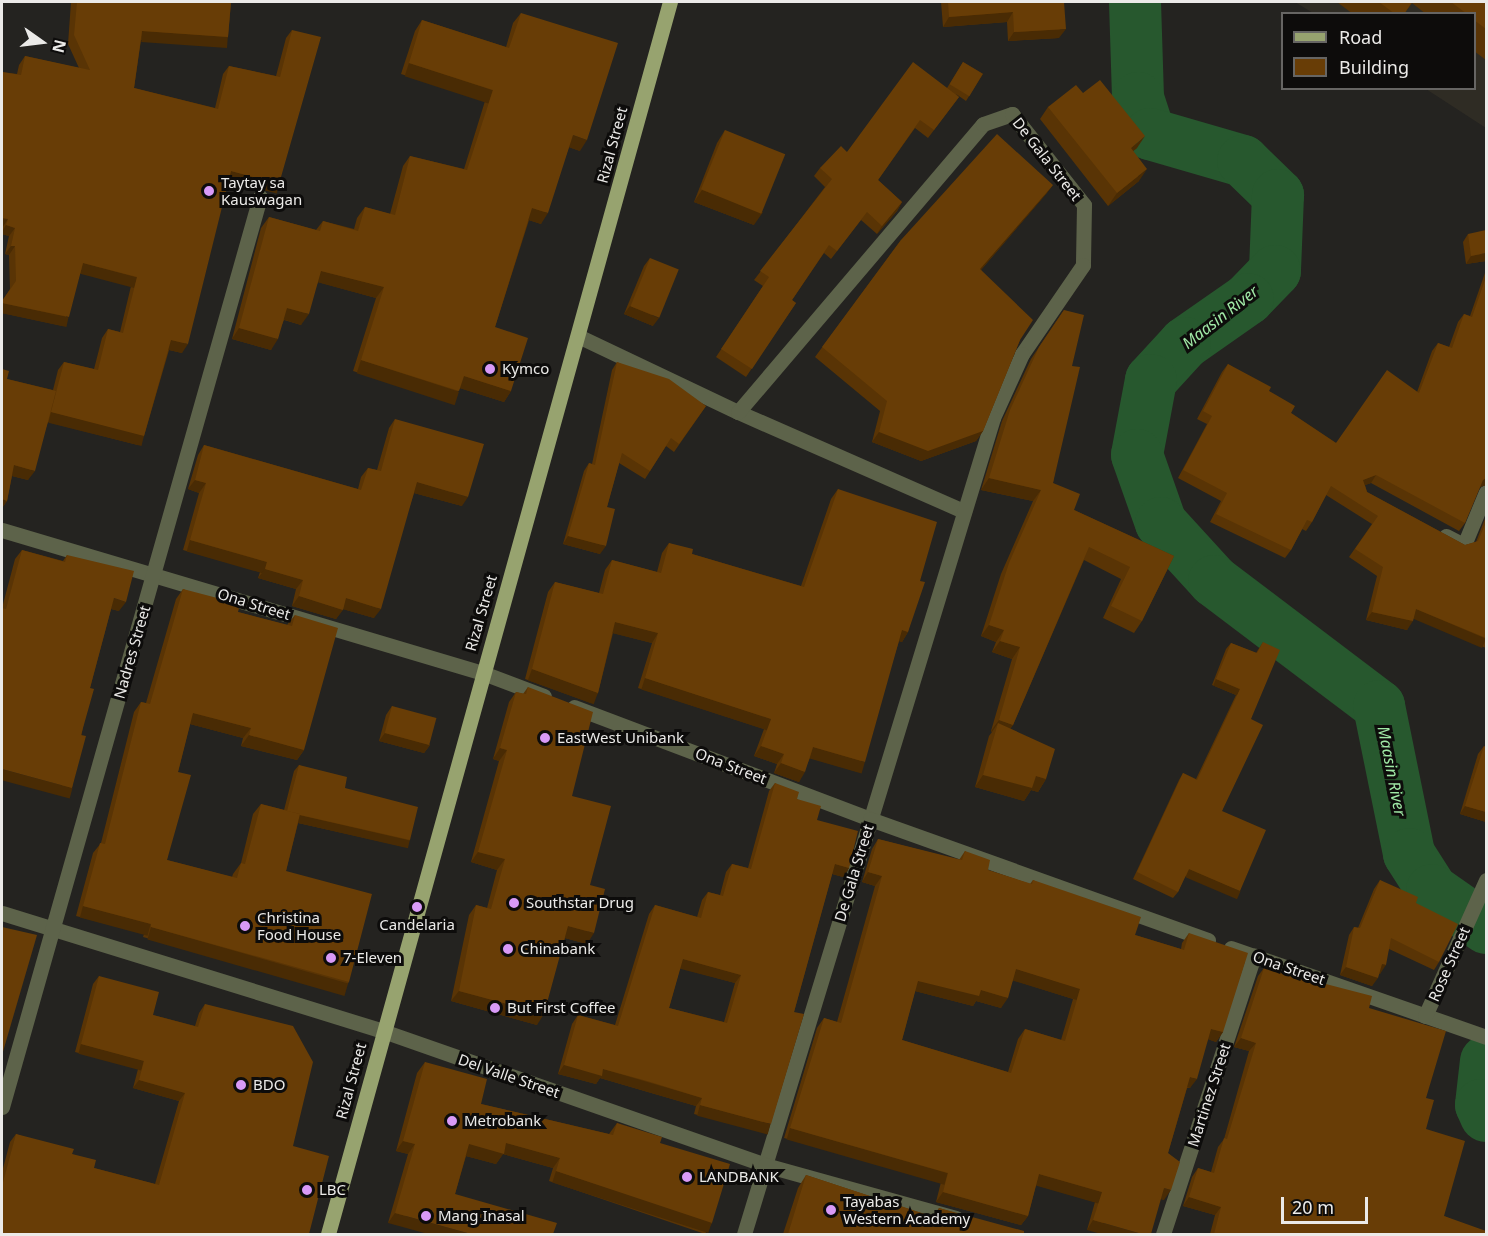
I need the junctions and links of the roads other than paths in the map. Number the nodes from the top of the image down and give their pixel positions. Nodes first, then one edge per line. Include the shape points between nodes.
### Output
1 (670, 2) edge
2 (260, 197) dead end
3 (578, 336) junction
4 (738, 412) junction
5 (1486, 492) edge
6 (964, 511) junction
7 (1434, 529) edge
8 (2, 530) edge
9 (154, 574) junction
10 (483, 673) junction
11 (870, 819) junction
12 (1486, 880) edge
13 (2, 913) edge
14 (54, 927) junction
15 (1254, 956) junction
16 (1425, 1016) junction
17 (383, 1032) junction
18 (1480, 1035) edge
19 (2, 1107) edge
20 (765, 1165) junction
21 (971, 1222) edge
22 (328, 1234) edge
23 (744, 1234) edge
24 (1163, 1234) edge

1 - 3 main road, Rizal Street
2 - 9 street, Nadres Street
3 - 4 street
3 - 10 main road, Rizal Street
4 - 6 street
4 - 6 street, De Gala Street via 983,124 1012,114 1084,205 1083,265 1022,354 993,418
5 - 7 street via 1464,545
6 - 11 street, De Gala Street
8 - 9 street, Ona Street
9 - 10 street, Ona Street
9 - 14 street, Nadres Street
10 - 11 street, Ona Street
10 - 17 main road, Rizal Street
11 - 15 street, Ona Street
11 - 20 street, De Gala Street
12 - 16 street, Rose Street
13 - 14 street, Del Valle Street
14 - 17 street, Del Valle Street
14 - 19 street, Nadres Street
15 - 16 street, Ona Street
15 - 24 street, Martinez Street
16 - 18 street, Ona Street
17 - 20 street, Del Valle Street
17 - 22 main road, Rizal Street
20 - 21 street, Del Valle Street
20 - 23 street, De Gala Street

